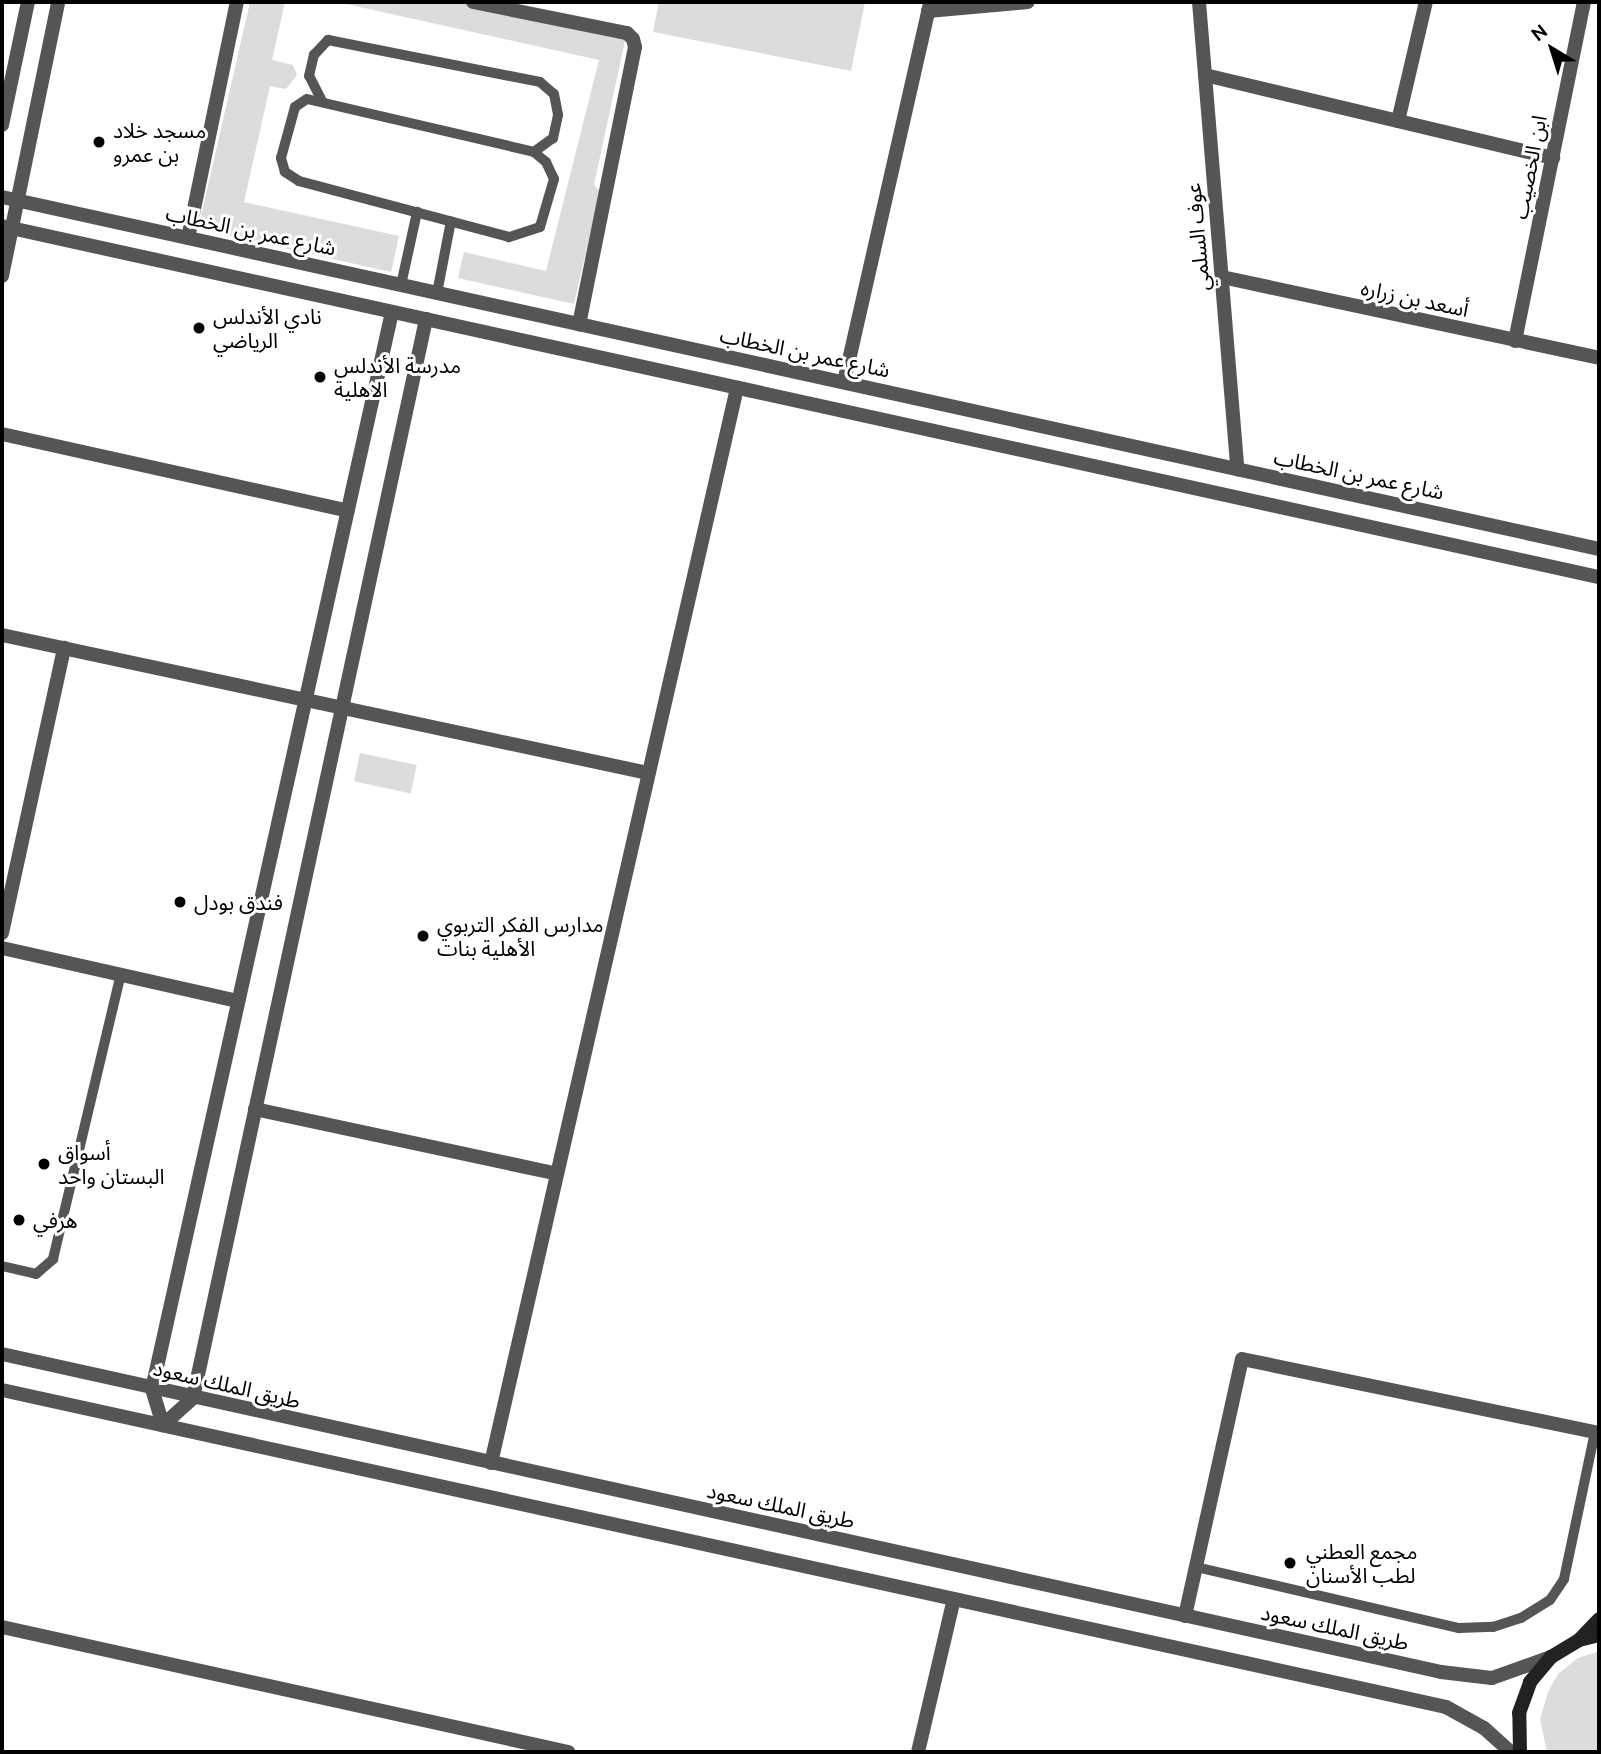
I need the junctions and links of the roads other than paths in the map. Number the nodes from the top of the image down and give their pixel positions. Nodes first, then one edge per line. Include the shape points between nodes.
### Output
1 (27, 2) edge
2 (58, 2) edge
3 (237, 2) edge
4 (473, 2) edge
5 (1028, 2) edge
6 (1199, 2) edge
7 (1426, 2) edge
8 (1584, 2) edge
9 (929, 6) edge
10 (1205, 75) junction
11 (322, 101) junction
12 (1398, 121) junction
13 (2, 125) edge
14 (534, 152) junction
15 (1553, 158) junction
16 (2, 197) edge
17 (18, 200) junction
18 (417, 212) junction
19 (451, 221) junction
20 (7, 227) edge
21 (188, 238) junction
22 (2, 276) edge
23 (1222, 277) junction
24 (401, 285) junction
25 (437, 293) junction
26 (392, 312) junction
27 (426, 319) junction
28 (579, 324) junction
29 (1515, 341) junction
30 (1599, 358) edge
31 (844, 382) junction
32 (737, 388) junction
33 (2, 434) edge
34 (1237, 469) junction
35 (348, 511) junction
36 (1599, 549) edge
37 (1599, 577) edge
38 (2, 635) edge
39 (64, 648) junction
40 (305, 701) junction
41 (343, 708) junction
42 (648, 774) junction
43 (2, 933) edge
44 (2, 948) edge
45 (121, 975) junction
46 (238, 1001) junction
47 (255, 1109) junction
48 (556, 1174) junction
49 (2, 1266) edge
50 (2, 1354) edge
51 (152, 1389) junction
52 (2, 1390) edge
53 (193, 1398) junction
54 (163, 1425) junction
55 (1597, 1432) edge
56 (491, 1463) junction
57 (1196, 1567) junction
58 (954, 1599) junction
59 (1185, 1616) junction
60 (1599, 1619) edge
61 (2, 1627) edge
62 (1599, 1635) edge
63 (1579, 1640) junction
64 (1551, 1657) junction
65 (568, 1752) edge
66 (918, 1752) edge
67 (1511, 1752) edge
68 (1520, 1752) edge

1 - 13 street
2 - 17 street
3 - 21 street
4 - 28 street via 627,33 633,38 635,47
5 - 9 street
6 - 10 street, عوف السلمي
7 - 12 street
8 - 15 street, ابن الخصيب
9 - 31 street
10 - 12 street
10 - 23 street, عوف السلمي
11 - 14 lane
11 - 14 lane via 309,76 314,55 328,40 540,82 554,94 558,115 553,138
11 - 18 lane via 307,99 295,107 281,158 285,172 299,181
12 - 15 street
14 - 19 lane via 554,179 540,227 509,236
15 - 29 street, ابن الخصيب
16 - 17 street, شارع عمر بن الخطاب
17 - 20 street
17 - 21 street, شارع عمر بن الخطاب
18 - 19 lane
18 - 24 lane
19 - 25 lane
20 - 22 street
20 - 26 street
21 - 24 street, شارع عمر بن الخطاب
23 - 29 street, أسعد بن زراره
23 - 34 street, عوف السلمي
24 - 25 street, شارع عمر بن الخطاب
25 - 28 street, شارع عمر بن الخطاب
26 - 27 street
26 - 35 street
27 - 32 street
27 - 41 street
28 - 31 street, شارع عمر بن الخطاب
29 - 30 street, أسعد بن زراره
31 - 34 street, شارع عمر بن الخطاب
32 - 37 street
32 - 42 street
33 - 35 street
34 - 36 street, شارع عمر بن الخطاب
35 - 40 street
38 - 39 street
39 - 40 street
39 - 43 street
40 - 41 street
40 - 46 street
41 - 42 street
41 - 47 street
42 - 48 street
44 - 45 street
45 - 46 street
45 - 49 lane via 53,1259 44,1271 36,1273
46 - 51 street
47 - 48 street
47 - 53 street
48 - 56 street
50 - 51 street, طريق الملك سعود
51 - 53 street, طريق الملك سعود
51 - 54 street
52 - 54 street
53 - 54 street
53 - 56 street, طريق الملك سعود
54 - 58 street
55 - 57 lane via 1564,1580 1550,1600 1521,1618 1493,1627 1459,1628
55 - 57 street via 1242,1359
56 - 59 street, طريق الملك سعود
57 - 59 street
58 - 66 street
58 - 67 street via 1446,1707 1484,1728
59 - 64 street, طريق الملك سعود via 1462,1676 1492,1678
60 - 63 main road
61 - 65 street
62 - 63 main road
63 - 64 main road
64 - 68 main road via 1530,1682 1519,1713

